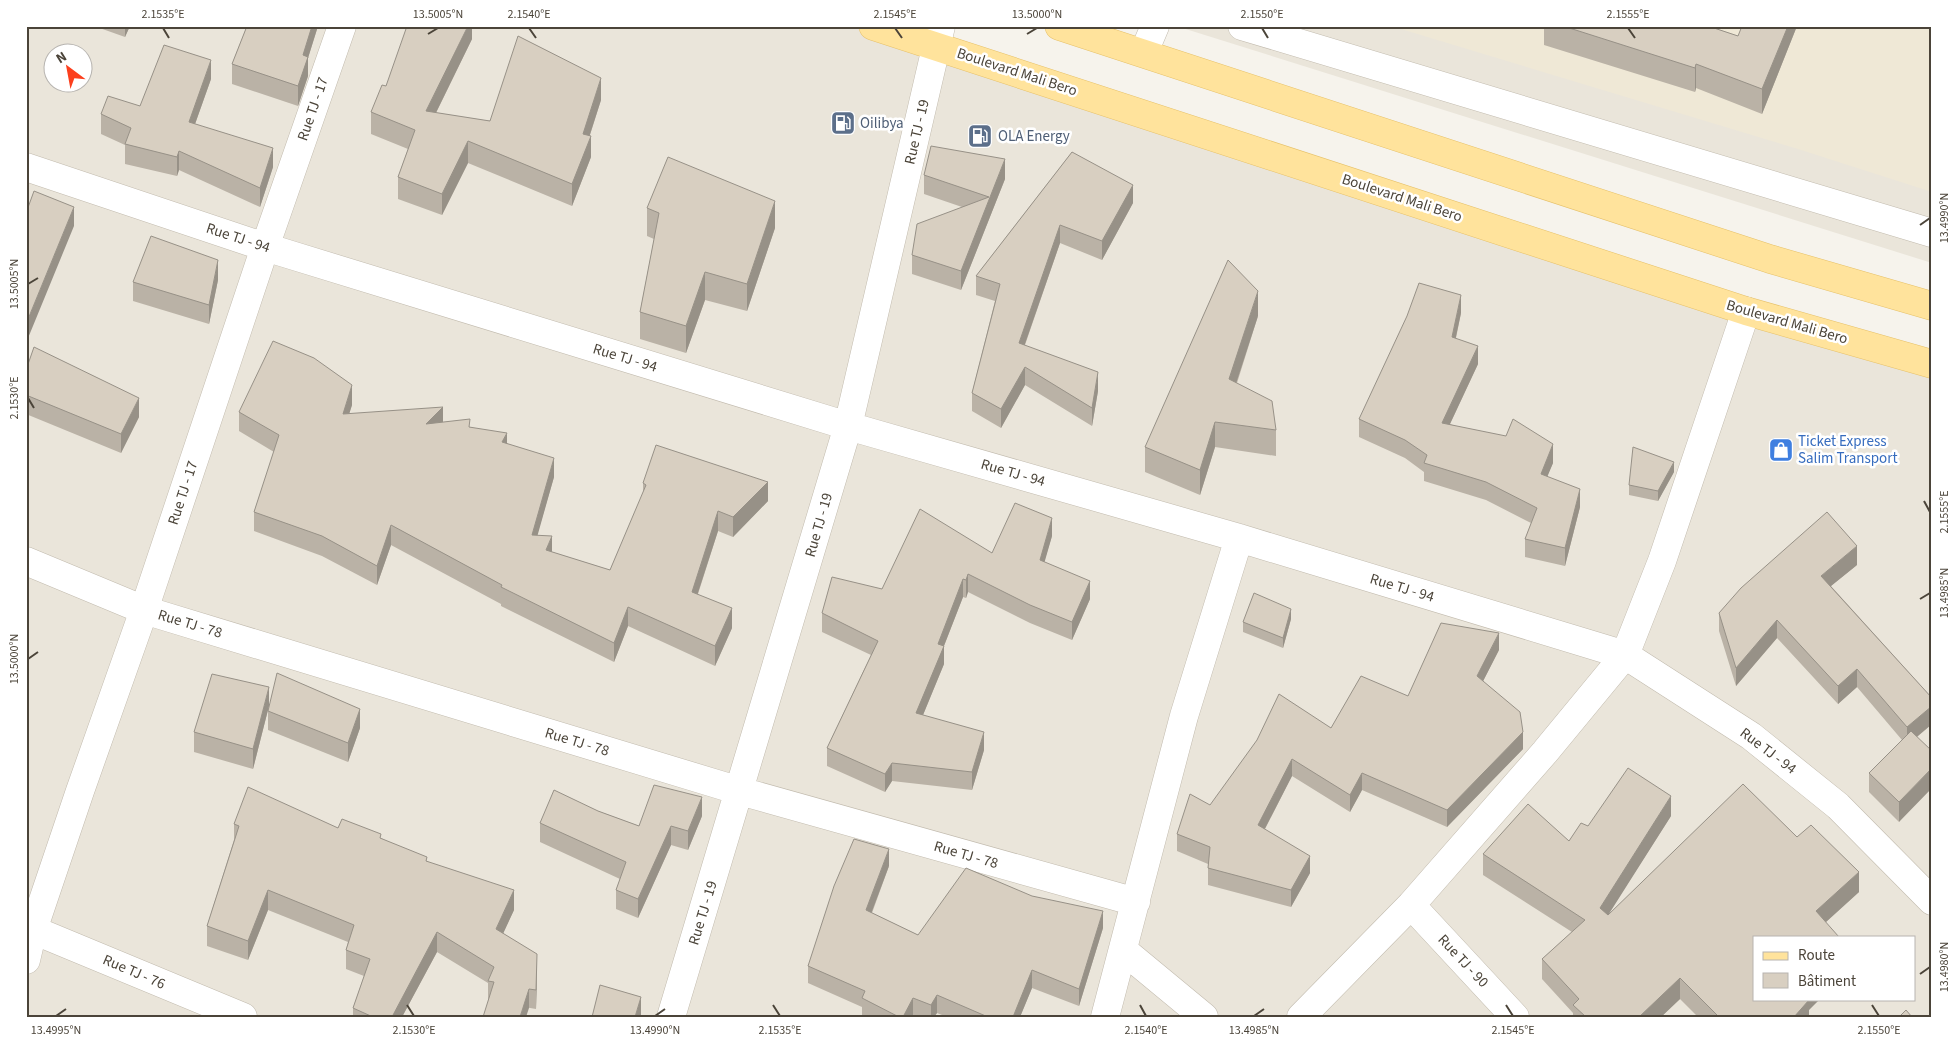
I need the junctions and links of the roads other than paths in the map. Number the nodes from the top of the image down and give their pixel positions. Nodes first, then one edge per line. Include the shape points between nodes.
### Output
1 (342, 26) edge
2 (873, 26) edge
3 (1059, 26) edge
4 (1155, 26) edge
5 (1242, 26) edge
6 (939, 36) edge
7 (1144, 52) junction
8 (26, 167) edge
9 (1932, 233) edge
10 (265, 248) junction
11 (1932, 306) edge
12 (1746, 311) junction
13 (1932, 364) edge
14 (848, 426) junction
15 (1239, 538) junction
16 (26, 561) edge
17 (144, 610) junction
18 (1624, 655) junction
19 (740, 791) junction
20 (1136, 902) junction
21 (1932, 902) edge
22 (1411, 905) junction
23 (30, 928) edge
24 (1123, 950) junction
25 (26, 960) edge
26 (243, 1017) edge
27 (671, 1017) edge
28 (1105, 1017) edge
29 (1204, 1017) edge
30 (1301, 1017) edge
31 (1514, 1017) edge

1 - 10 street, Rue TJ - 17
2 - 6 main road, Boulevard Mali Bero
3 - 7 main road
4 - 7 street
5 - 9 street
6 - 12 main road, Boulevard Mali Bero
6 - 14 street, Rue TJ - 19
7 - 11 main road via 1770,258
8 - 10 street, Rue TJ - 94
10 - 14 street, Rue TJ - 94
10 - 17 street, Rue TJ - 17
12 - 13 main road, Boulevard Mali Bero
12 - 18 street via 1662,561
14 - 15 street, Rue TJ - 94
14 - 19 street, Rue TJ - 19
15 - 18 street, Rue TJ - 94
15 - 20 street via 1184,716
16 - 17 street, Rue TJ - 78
17 - 19 street, Rue TJ - 78
17 - 23 street, Rue TJ - 17
18 - 21 street, Rue TJ - 94 via 1751,736 1838,806
18 - 22 street via 1545,752
19 - 20 street, Rue TJ - 78
19 - 27 street, Rue TJ - 19
20 - 24 street
22 - 30 street
22 - 31 street, Rue TJ - 90
23 - 25 street, Rue TJ - 17
23 - 26 street, Rue TJ - 76
24 - 28 street
24 - 29 street

